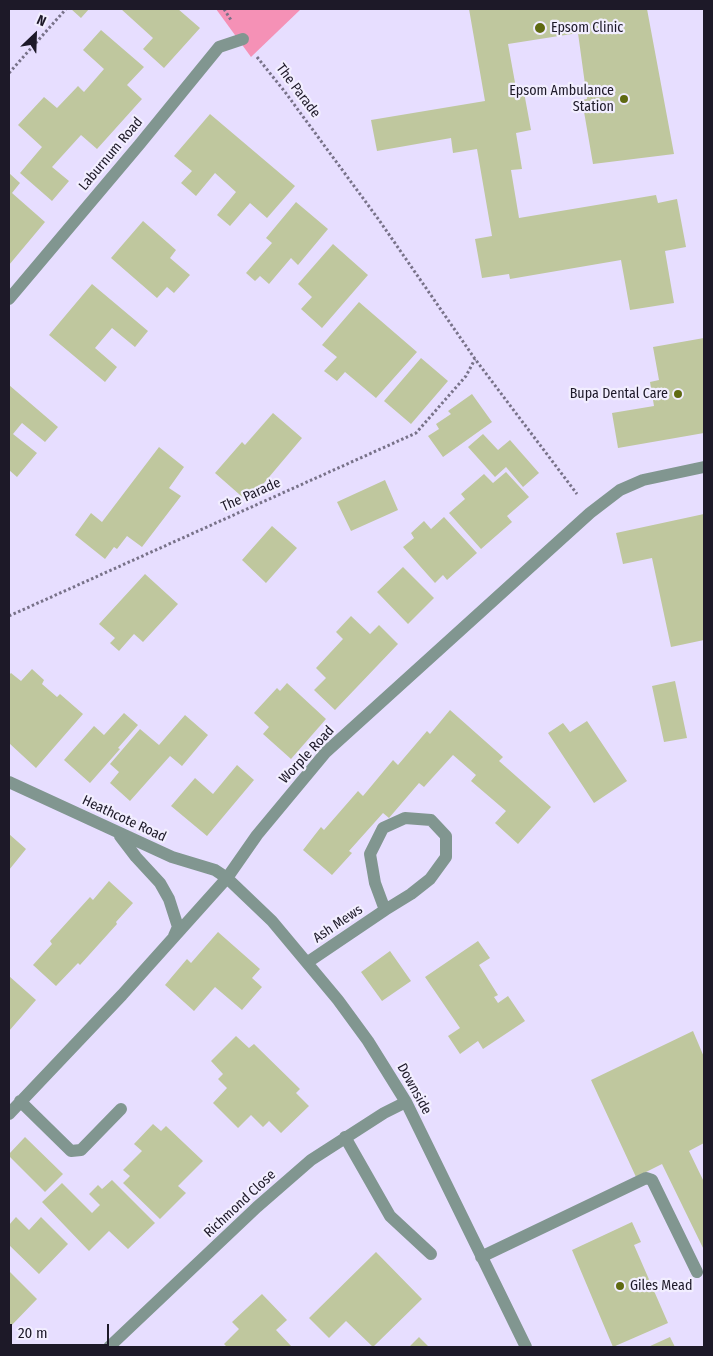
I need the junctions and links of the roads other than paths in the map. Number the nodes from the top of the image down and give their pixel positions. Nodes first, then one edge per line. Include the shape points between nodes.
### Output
1 (242, 39) road end
2 (9, 299) edge
3 (704, 467) edge
4 (9, 782) edge
5 (118, 834) junction
6 (227, 878) junction
7 (384, 910) junction
8 (174, 938) junction
9 (308, 962) junction
10 (20, 1101) junction
11 (406, 1102) junction
12 (121, 1109) dead end
13 (9, 1114) edge
14 (346, 1137) junction
15 (431, 1254) dead end
16 (481, 1257) junction
17 (697, 1272) dead end
18 (109, 1347) edge
19 (526, 1347) edge

1 - 2 street, Laburnum Road via 219,46
3 - 6 street, Worple Road via 643,480 620,490 590,513 326,752 257,835
4 - 5 street, Heathcote Road
5 - 6 street, Heathcote Road via 172,858 215,870
5 - 8 street via 160,883 169,899 178,927
6 - 8 street, Worple Road
6 - 9 street, Downside via 272,921
7 - 7 street, Ash Mews via 370,854 378,837 383,828 405,818 431,820 446,836 446,857 430,879
7 - 9 street, Ash Mews
8 - 10 street, Worple Road
9 - 11 street, Downside via 368,1041
10 - 12 street via 71,1151 81,1150
10 - 13 street, Worple Road
11 - 14 street, Richmond Close
11 - 16 street, Downside
14 - 15 street via 390,1216
14 - 18 street, Richmond Close via 311,1160 257,1207
16 - 17 street via 646,1178 652,1180
16 - 19 street, Downside

